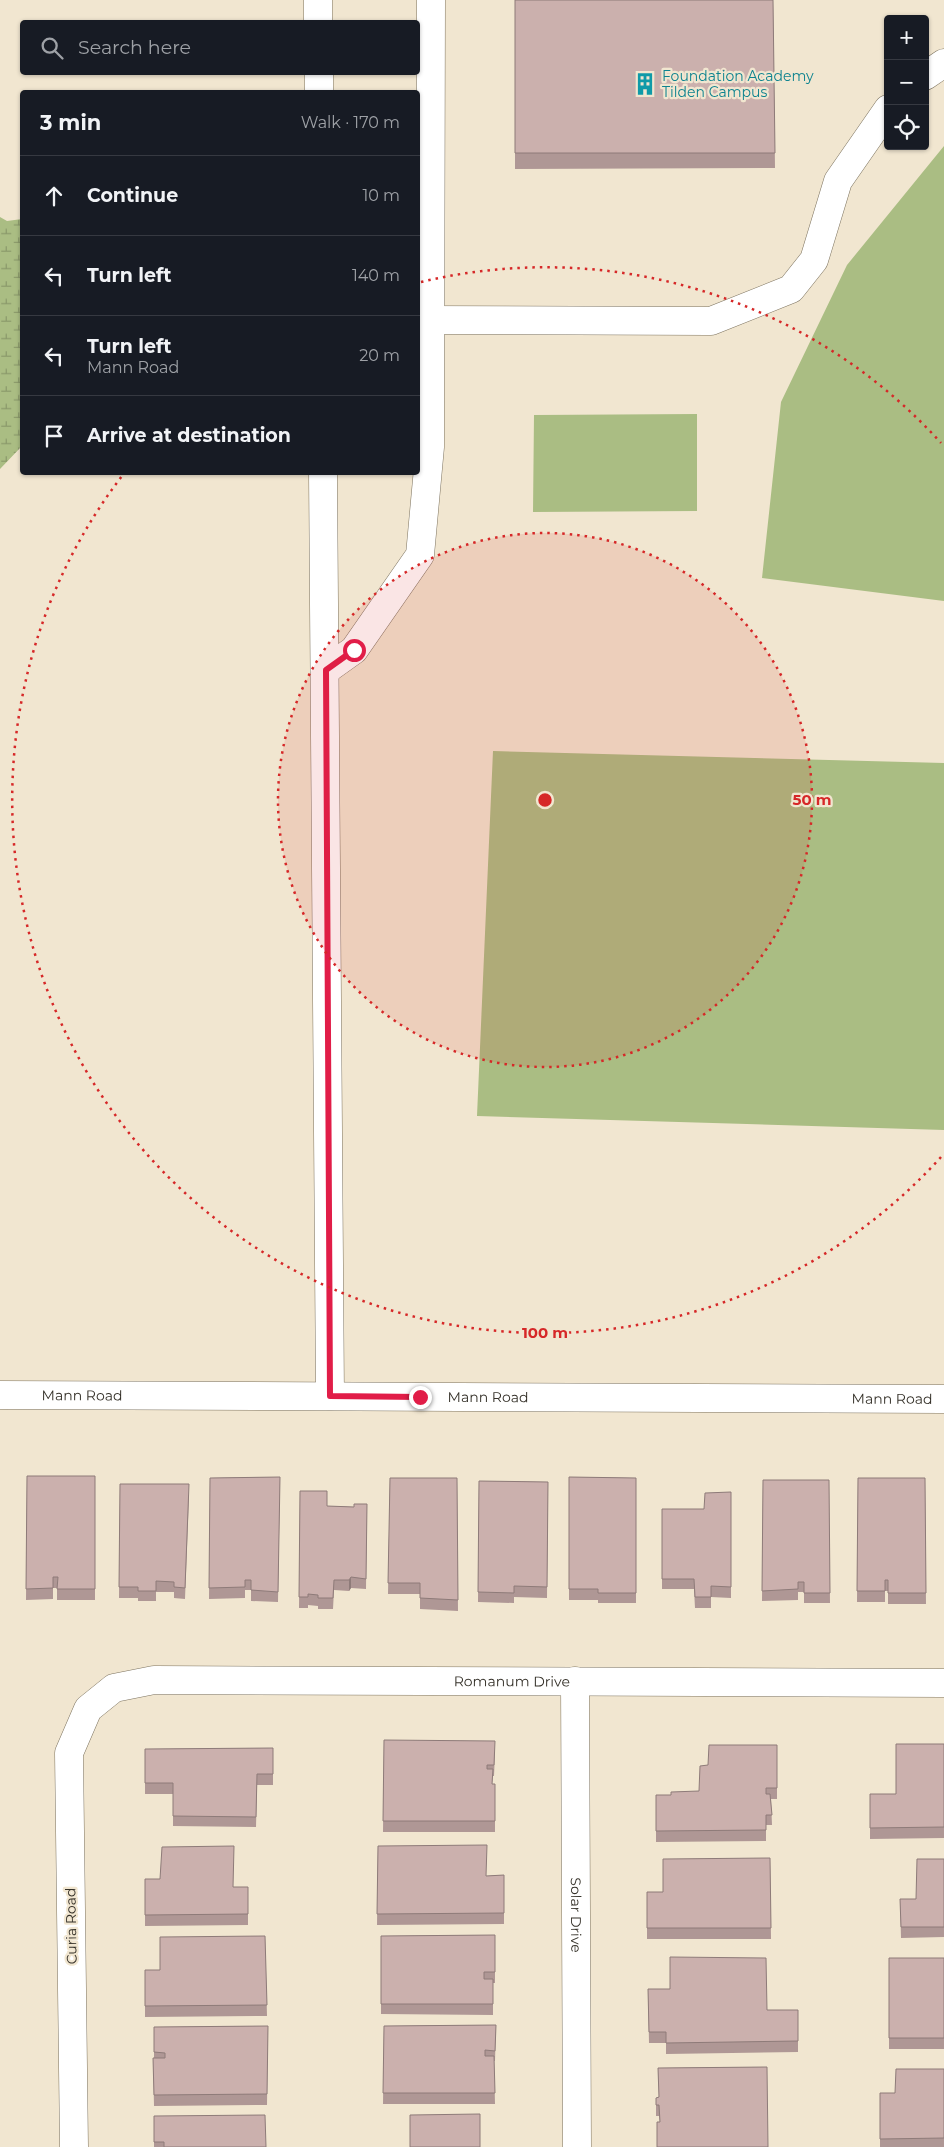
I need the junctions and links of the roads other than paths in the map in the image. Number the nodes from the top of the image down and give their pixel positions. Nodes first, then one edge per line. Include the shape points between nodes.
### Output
1 (318, 0) edge
2 (431, 0) edge
3 (318, 20) edge
4 (944, 63) edge
5 (929, 73) edge
6 (318, 75) edge
7 (319, 90) edge
8 (884, 115) edge
9 (424, 320) edge
10 (324, 475) edge
11 (326, 670) junction
12 (0, 1395) edge
13 (330, 1396) junction
14 (944, 1399) edge
15 (575, 1681) junction
16 (944, 1683) edge
17 (88, 1709) joint
18 (74, 2147) edge
19 (577, 2147) edge

1 - 3 street
2 - 9 street
4 - 5 street
6 - 7 street
8 - 9 street via 838,181 814,260 790,289 711,321
9 - 11 street via 430,447 420,555 354,650
10 - 11 street
11 - 13 street
12 - 13 street, Mann Road
13 - 14 street, Mann Road
15 - 16 street, Romanum Drive
15 - 17 street, Romanum Drive via 154,1680 114,1688
15 - 19 street, Solar Drive
17 - 18 street, Curia Road via 69,1753

